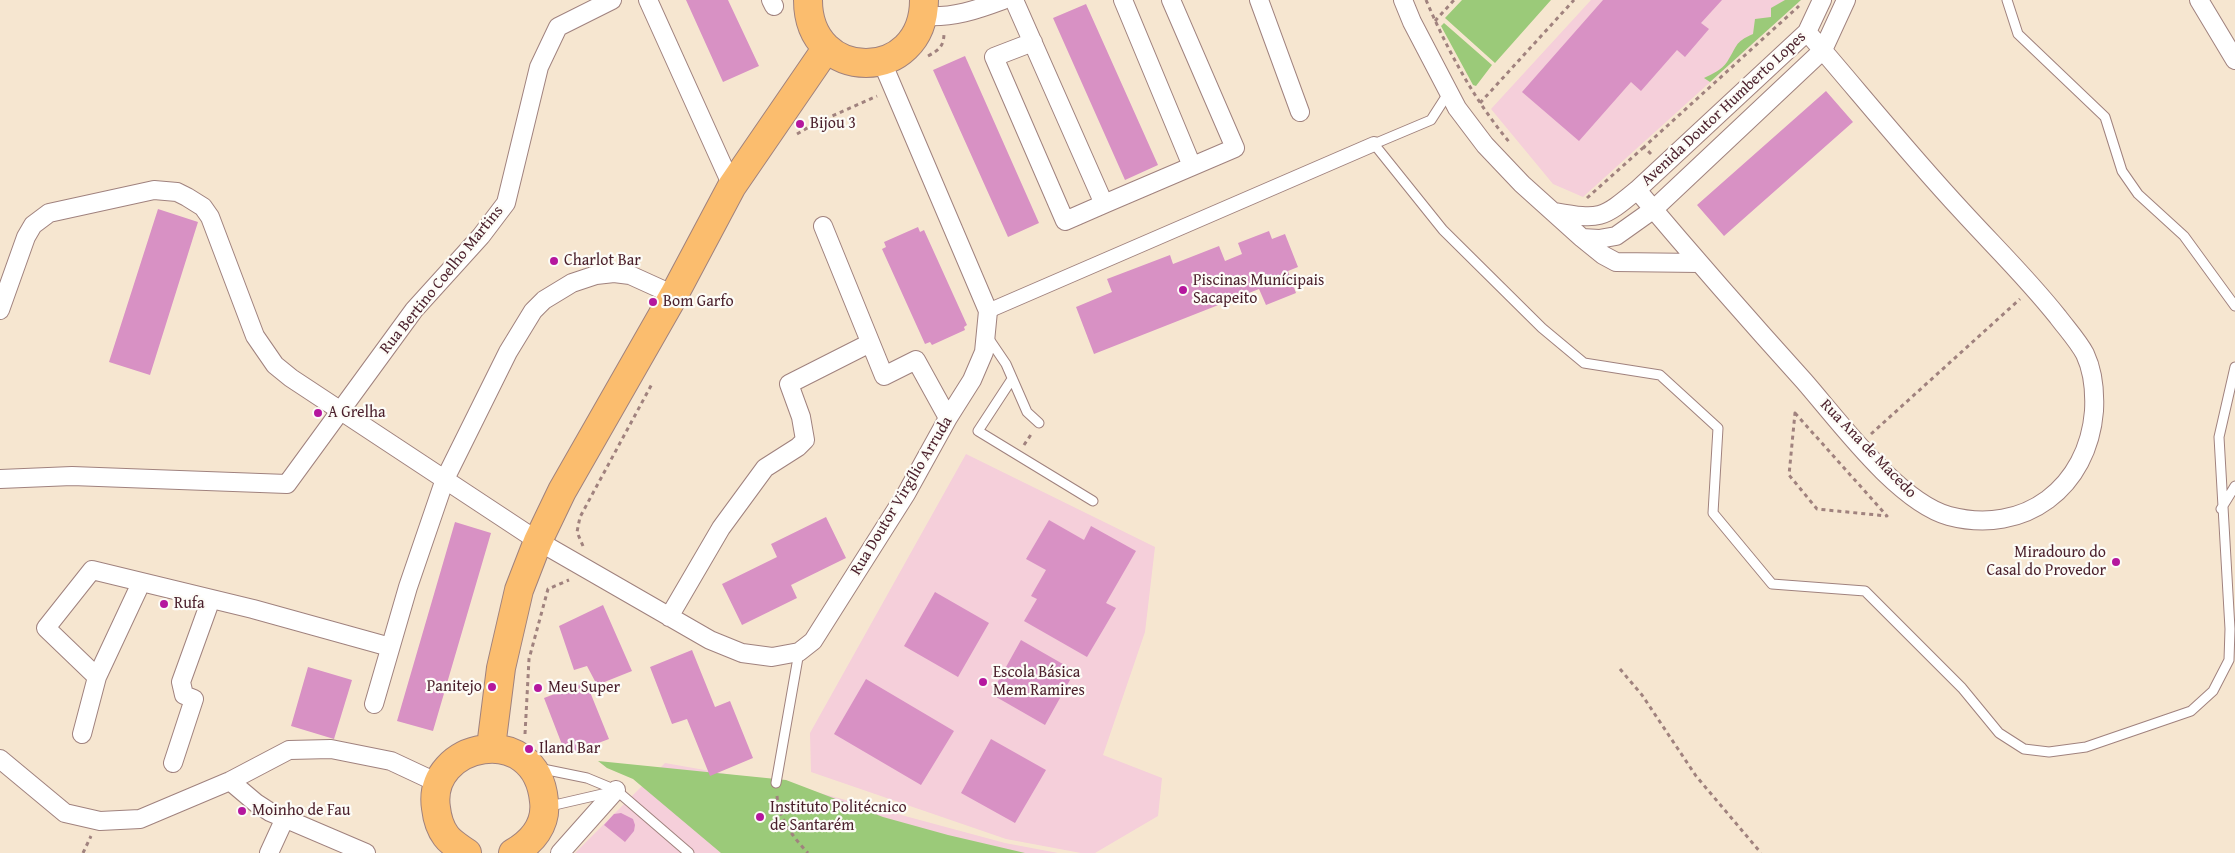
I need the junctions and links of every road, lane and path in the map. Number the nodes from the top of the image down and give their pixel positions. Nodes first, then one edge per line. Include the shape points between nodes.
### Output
1 (612, 0) edge
2 (648, 0) edge
3 (808, 0) edge
4 (1003, 0) edge
5 (1014, 0) edge
6 (1123, 0) edge
7 (1171, 0) edge
8 (1259, 0) edge
9 (1403, 0) edge
10 (1426, 0) edge
11 (1454, 0) edge
12 (1574, 0) edge
13 (1806, 0) edge
14 (1822, 0) edge
15 (1846, 0) edge
16 (2007, 0) edge
17 (2199, 0) edge
18 (930, 15) edge
19 (1435, 21) junction
20 (1807, 32) junction
21 (1033, 42) junction
22 (826, 49) junction
23 (1823, 50) junction
24 (927, 56) dead end
25 (2235, 60) edge
26 (882, 62) junction
27 (894, 89) junction
28 (1449, 92) junction
29 (1480, 103) junction
30 (1300, 112) dead end
31 (792, 137) dead end
32 (1374, 144) junction
33 (1644, 146) junction
34 (1516, 150) dead end
35 (1653, 157) dead end
36 (1192, 166) junction
37 (732, 186) junction
38 (1637, 190) junction
39 (1578, 199) dead end
40 (1586, 199) junction
41 (1592, 199) dead end
42 (1104, 204) junction
43 (1654, 209) junction
44 (1555, 212) junction
45 (823, 226) dead end
46 (1582, 238) junction
47 (1699, 263) junction
48 (2034, 287) junction
49 (674, 295) junction
50 (2235, 306) edge
51 (0, 309) edge
52 (988, 311) junction
53 (986, 334) junction
54 (870, 343) junction
55 (2235, 367) edge
56 (655, 378) dead end
57 (1012, 378) junction
58 (340, 410) junction
59 (1795, 413) joint
60 (948, 418) junction
61 (1040, 423) joint
62 (1859, 445) junction
63 (1018, 455) junction
64 (445, 478) junction
65 (0, 479) edge
66 (2235, 486) edge
67 (1093, 501) dead end
68 (2222, 509) junction
69 (538, 541) junction
70 (578, 564) junction
71 (141, 583) junction
72 (211, 599) junction
73 (669, 616) junction
74 (390, 647) junction
75 (799, 652) junction
76 (1620, 669) dead end
77 (97, 677) junction
78 (374, 704) dead end
79 (82, 734) dead end
80 (491, 747) junction
81 (532, 754) junction
82 (0, 759) edge
83 (173, 763) dead end
84 (230, 781) junction
85 (438, 783) junction
86 (776, 783) joint
87 (616, 790) junction
88 (545, 808) junction
89 (285, 818) junction
90 (520, 851) edge
91 (269, 853) edge
92 (366, 853) edge
93 (467, 853) edge
94 (560, 853) edge
95 (689, 853) edge
96 (808, 853) edge
97 (1761, 853) edge

1 - 58 street, Rua Bertino Coelho Martins via 558,27 537,74 506,203 481,236 414,310
2 - 37 street
3 - 22 main road via 808,15 814,34
4 - 18 street via 962,15 943,18
5 - 21 street
6 - 36 street
7 - 36 street via 1235,148
8 - 30 street
9 - 28 street
10 - 19 path
11 - 19 path
12 - 29 path
13 - 33 path
14 - 20 street, Avenida Doutor Humberto Lopes
15 - 23 street
16 - 50 lane via 2018,34 2105,117 2122,171 2138,194 2184,236
17 - 25 street
18 - 24 path via 944,40 940,49
18 - 26 main road via 901,52
19 - 29 path
20 - 23 street, Rua Ana de Macedo
20 - 38 street, Avenida Doutor Humberto Lopes
21 - 42 street
21 - 42 street via 994,57 1065,220
22 - 26 main road via 843,59 862,64
22 - 37 main road
23 - 43 street
23 - 48 street, Rua Ana de Macedo via 1910,155
26 - 27 street, Rua Doutor Virgílio Arruda
27 - 31 path
27 - 52 street, Rua Doutor Virgílio Arruda
28 - 32 lane via 1431,120
28 - 44 street via 1485,145 1522,184
29 - 34 path
32 - 52 street
32 - 68 lane via 1443,230 1542,328 1584,363 1660,375 1718,428 1713,513 1772,584 1864,591 1962,688 1999,733 2024,749 2049,752 2086,747 2191,711 2213,692 2229,660 2230,645
33 - 35 path
33 - 40 path
36 - 42 street
37 - 49 main road
38 - 43 street, Rua Ana de Macedo
38 - 44 street, Avenida Doutor Humberto Lopes via 1608,214 1580,217
39 - 40 path
40 - 41 path
43 - 46 street via 1616,236 1599,240
43 - 47 street, Rua Ana de Macedo
44 - 46 street
45 - 54 street
46 - 47 street via 1616,262
47 - 62 street, Rua Ana de Macedo
48 - 62 path
48 - 62 street, Rua Ana de Macedo via 2084,354 2093,385 2090,437 2068,483 2049,499 2013,516 1967,520 1920,503
49 - 64 street via 630,275 614,273 572,283 544,300 508,352
49 - 69 main road via 562,491
51 - 58 street via 26,236 41,218 57,210 154,190 177,192 197,203 210,217 255,336 264,350 291,378
52 - 53 street, Rua Doutor Virgílio Arruda
53 - 57 lane
53 - 60 street, Rua Doutor Virgílio Arruda via 984,352 972,380
54 - 60 street via 884,376 916,360
54 - 73 street via 789,384 805,440 765,468 711,545
55 - 68 lane via 2219,437
56 - 70 path via 580,517 577,532 582,545 587,548
57 - 61 lane via 1027,412
57 - 63 lane via 978,431
58 - 64 street
58 - 65 street, Rua Bertino Coelho Martins via 287,484 72,476
59 - 59 path via 1789,474 1817,510 1887,516
60 - 75 street, Rua Doutor Virgílio Arruda via 906,494 813,641
61 - 63 path
63 - 67 lane
64 - 69 street
64 - 74 street
66 - 68 lane
69 - 70 street
69 - 80 main road via 519,590 501,668
70 - 73 street
70 - 81 path via 570,580 548,589 529,660 525,735
71 - 72 street
71 - 77 street
71 - 77 street via 92,570 46,628
72 - 74 street
72 - 83 street via 181,682 184,695 194,699
73 - 75 street via 710,640 742,653 772,657
74 - 78 street
75 - 86 lane
76 - 97 path via 1642,695 1696,776
77 - 79 street
80 - 81 main road
80 - 85 main road via 469,752 448,767
81 - 87 lane
81 - 88 main road via 542,784
82 - 84 street via 66,813 100,821 140,819
84 - 85 street via 277,754 308,748 331,749 391,761
84 - 89 street via 256,803
85 - 93 main road via 437,819 446,836
86 - 96 path via 778,806 785,822
87 - 88 lane
87 - 94 street
87 - 95 lane
88 - 90 main road via 540,829
89 - 91 street
89 - 92 street

